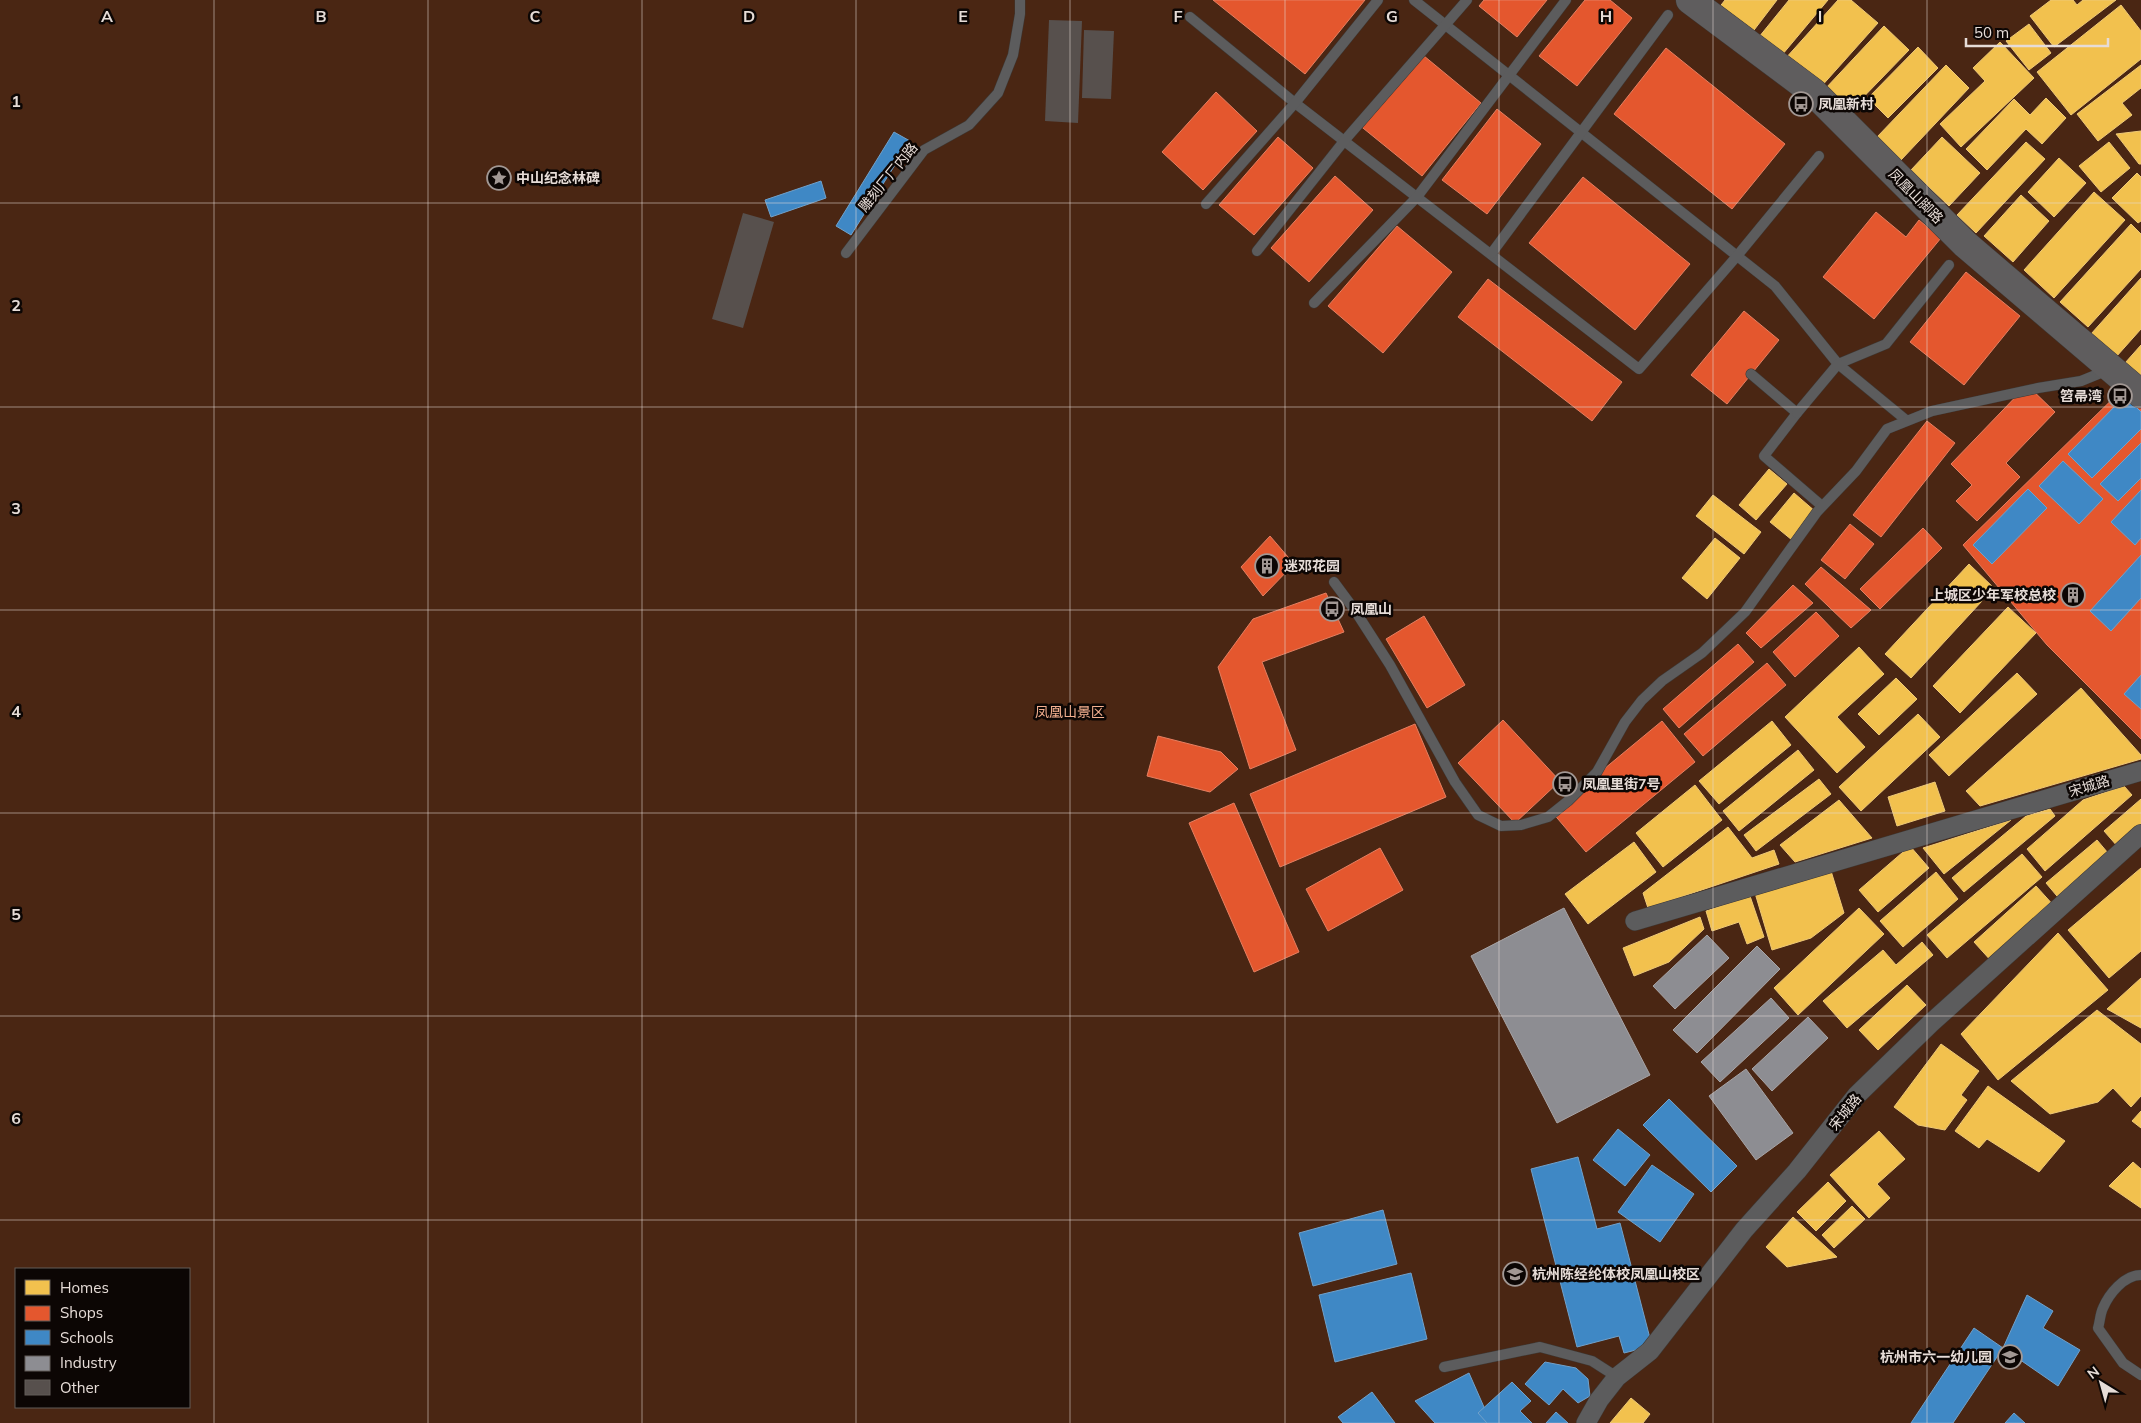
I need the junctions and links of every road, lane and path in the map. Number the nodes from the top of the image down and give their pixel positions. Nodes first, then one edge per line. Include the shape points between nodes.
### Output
1 (1020, 0) edge
2 (1378, 0) edge
3 (1414, 0) edge
4 (1467, 0) edge
5 (1566, 0) edge
6 (1690, 0) edge
7 (1668, 14) dead end
8 (1190, 17) dead end
9 (1445, 24) junction
10 (1509, 75) junction
11 (1295, 103) junction
12 (1581, 132) junction
13 (1344, 141) junction
14 (1819, 156) dead end
15 (1417, 197) junction
16 (1206, 204) dead end
17 (1257, 251) dead end
18 (846, 253) dead end
19 (1491, 254) junction
20 (1737, 256) junction
21 (1949, 265) dead end
22 (1314, 303) dead end
23 (1838, 364) junction
24 (2111, 368) junction
25 (1751, 374) dead end
26 (2141, 394) edge
27 (1797, 412) junction
28 (1906, 420) junction
29 (1822, 506) junction
30 (1334, 582) dead end
31 (2141, 771) edge
32 (2141, 834) edge
33 (1635, 921) dead end
34 (2141, 1275) edge
35 (1444, 1366) dead end
36 (2141, 1375) edge
37 (1617, 1377) junction
38 (1586, 1423) edge

1 - 18 lane, 雕刻厂厂内路 via 1013,55 998,93 969,125 924,150
2 - 11 lane
3 - 9 lane
4 - 9 lane
5 - 10 lane
6 - 24 street, 凤凰山脚路 via 1812,92 1965,244
7 - 12 lane
8 - 11 lane
9 - 10 lane
9 - 13 lane
10 - 12 lane
10 - 15 lane
11 - 13 lane
11 - 16 lane
12 - 19 lane
12 - 20 lane
13 - 15 lane
13 - 17 lane
14 - 20 lane
15 - 19 lane
15 - 22 lane
19 - 20 lane via 1639,369
20 - 23 lane via 1775,286
21 - 23 lane via 1886,344
23 - 27 lane
23 - 28 lane
24 - 26 street, 凤凰山脚路
24 - 28 lane via 2081,382 1953,406
25 - 27 lane
27 - 29 lane via 1764,456
28 - 29 lane via 1887,429 1856,471
29 - 30 lane via 1745,612 1702,653 1662,681 1642,700 1625,722 1597,772 1548,817 1521,825 1501,826 1478,815 1455,782 1390,665
31 - 33 street, 宋城路
32 - 37 street, 宋城路 via 1931,1023 1858,1095 1744,1230 1650,1351
34 - 36 lane via 2120,1283 2102,1309 2098,1328 2123,1363
35 - 37 lane via 1540,1346 1592,1360
37 - 38 street, 宋城路

